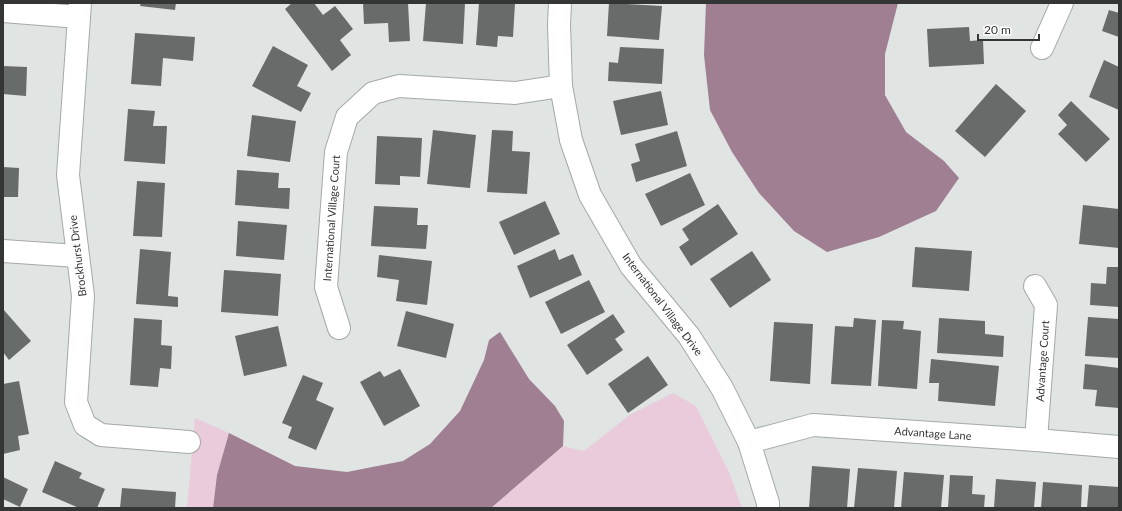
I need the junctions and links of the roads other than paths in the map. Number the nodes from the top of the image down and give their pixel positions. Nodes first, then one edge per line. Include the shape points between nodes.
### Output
1 (560, 3) edge
2 (1062, 3) edge
3 (80, 10) edge
4 (3, 11) edge
5 (1042, 48) dead end
6 (561, 86) junction
7 (3, 251) edge
8 (77, 256) junction
9 (1035, 286) dead end
10 (339, 328) dead end
11 (1036, 440) junction
12 (189, 442) dead end
13 (749, 442) junction
14 (1119, 447) edge
15 (768, 508) edge

1 - 6 street, International Village Drive
2 - 5 street
3 - 4 street
3 - 8 street, Brockhurst Drive via 68,175
6 - 10 street, International Village Court via 515,93 399,86 373,93 348,117 336,152 326,287
6 - 13 street, International Village Drive via 571,140 590,195 631,266 689,336 722,388
7 - 8 street
8 - 12 street, Brockhurst Drive via 83,296 76,402 85,425 102,435
9 - 11 street, Advantage Court via 1046,305
11 - 13 street, Advantage Lane via 814,424
11 - 14 street, Advantage Lane
13 - 15 street, International Village Drive

